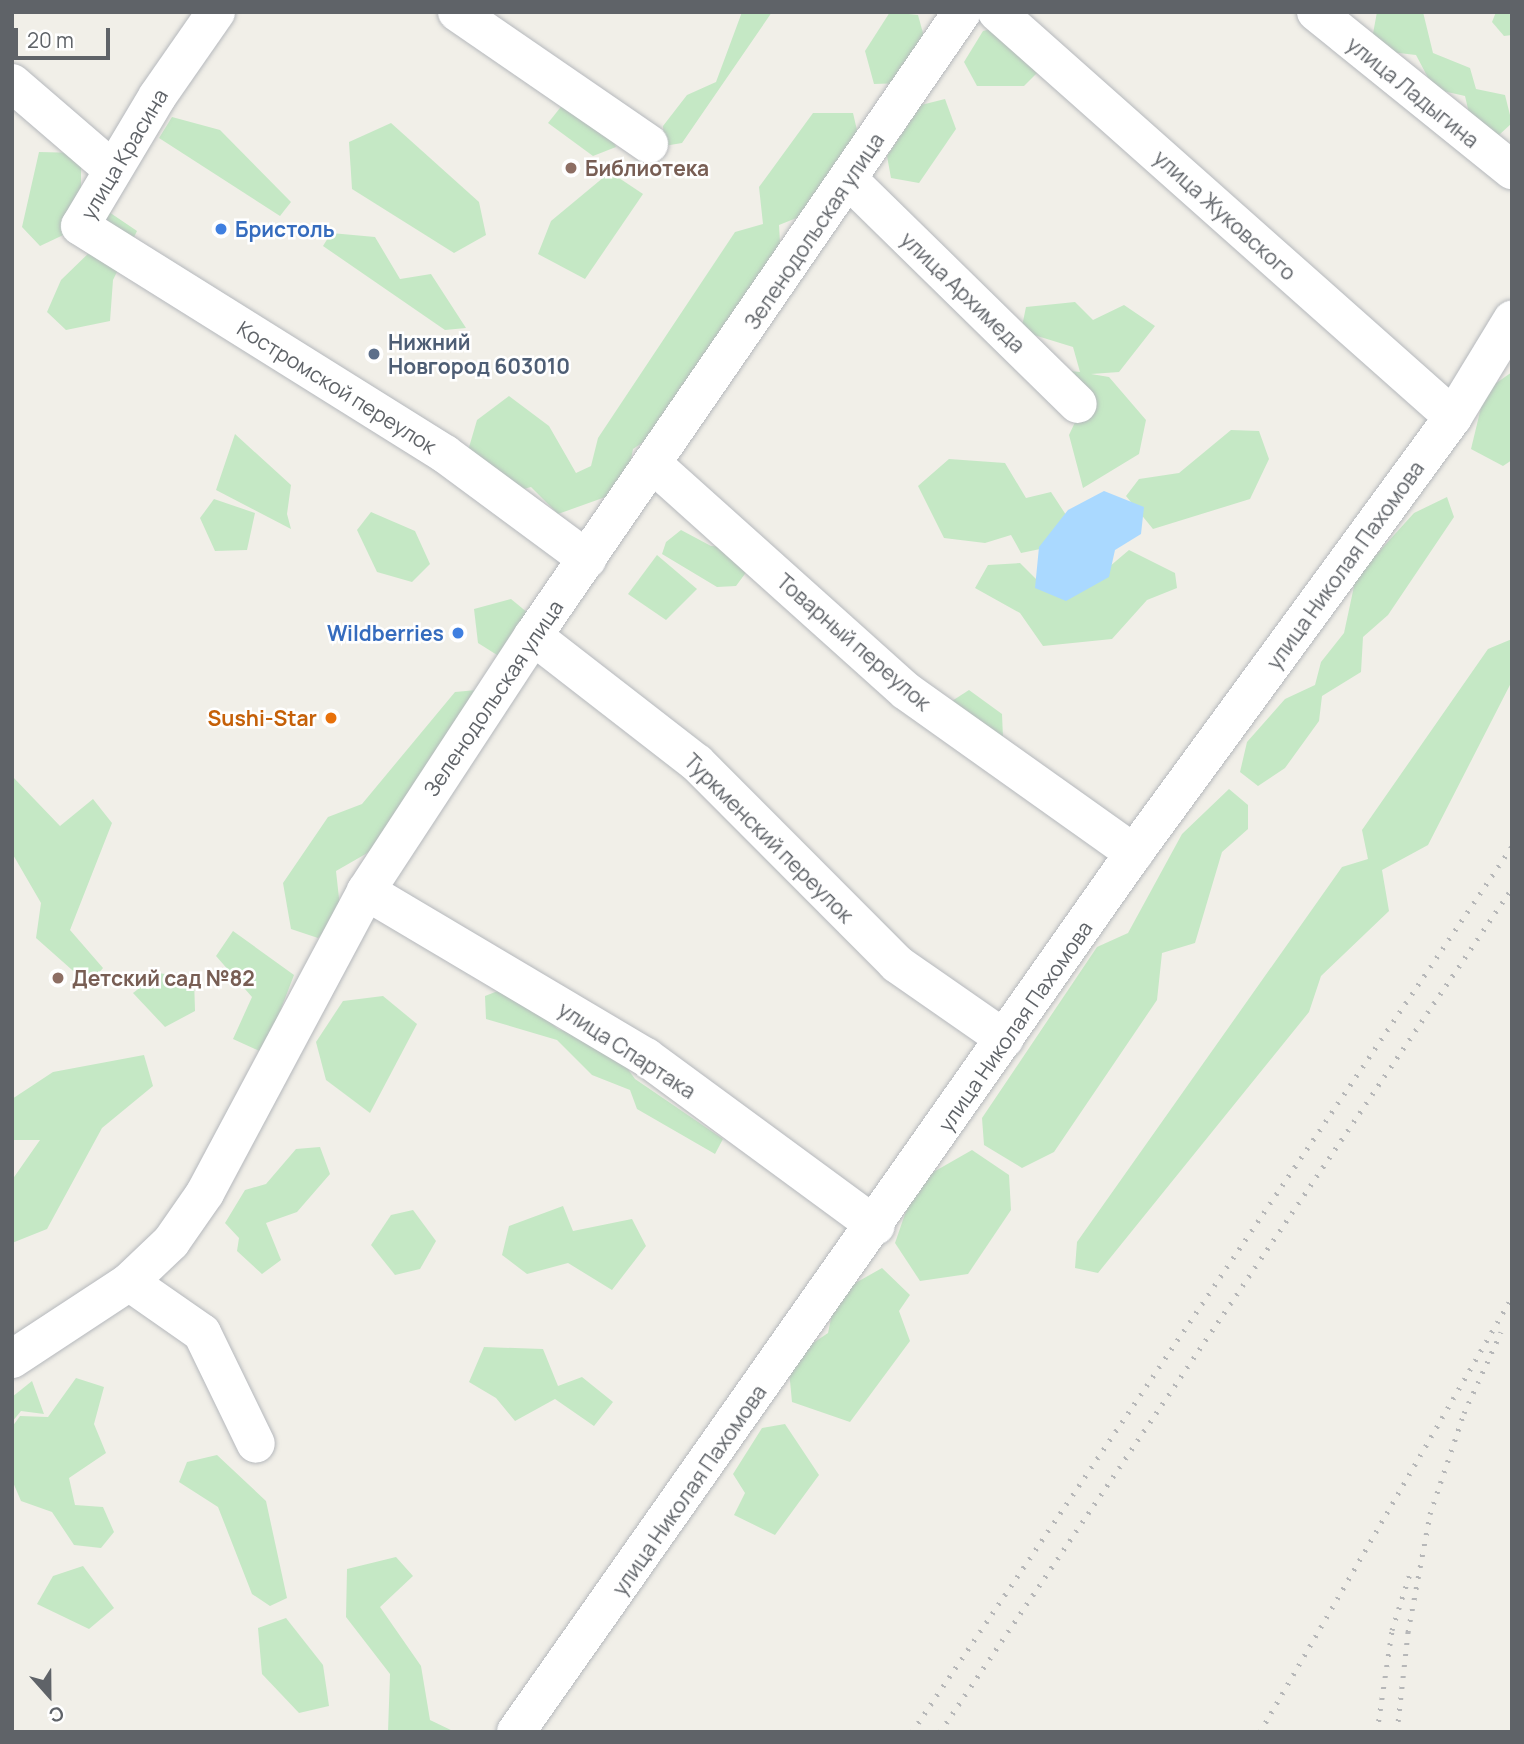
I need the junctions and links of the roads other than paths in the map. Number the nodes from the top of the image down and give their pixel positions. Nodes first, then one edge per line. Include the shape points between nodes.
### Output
1 (216, 12) edge
2 (457, 12) edge
3 (962, 12) edge
4 (997, 12) edge
5 (1316, 12) edge
6 (12, 83) edge
7 (649, 144) dead end
8 (112, 169) junction
9 (1512, 170) edge
10 (849, 180) junction
11 (80, 226) joint
12 (1512, 320) edge
13 (1078, 404) dead end
14 (1453, 417) junction
15 (654, 465) junction
16 (587, 559) junction
17 (533, 636) junction
18 (1134, 853) junction
19 (366, 891) junction
20 (1005, 1039) junction
21 (876, 1226) junction
22 (129, 1282) junction
23 (12, 1359) edge
24 (256, 1444) dead end
25 (516, 1732) edge

1 - 8 street, улица Красина
2 - 7 street
3 - 10 street, Зеленодольская улица
4 - 14 street, улица Жуковского
5 - 9 street, улица Ладыгина
6 - 8 street
8 - 11 street, улица Красина
10 - 13 street, улица Архимеда
10 - 15 street, Зеленодольская улица
11 - 16 street, Костромской переулок via 445,454
12 - 14 street, улица Николая Пахомова
14 - 18 street, улица Николая Пахомова
15 - 16 street, Зеленодольская улица
15 - 18 street, Товарный переулок via 906,691
16 - 17 street, Зеленодольская улица
17 - 19 street, Зеленодольская улица
17 - 20 street, Туркменский переулок via 698,763 897,964
18 - 20 street, улица Николая Пахомова
19 - 21 street, улица Спартака via 646,1057
19 - 22 street, Зеленодольская улица via 205,1193 171,1242
20 - 21 street, улица Николая Пахомова
21 - 25 street, улица Николая Пахомова
22 - 23 street, Зеленодольская улица
22 - 24 street via 202,1333

